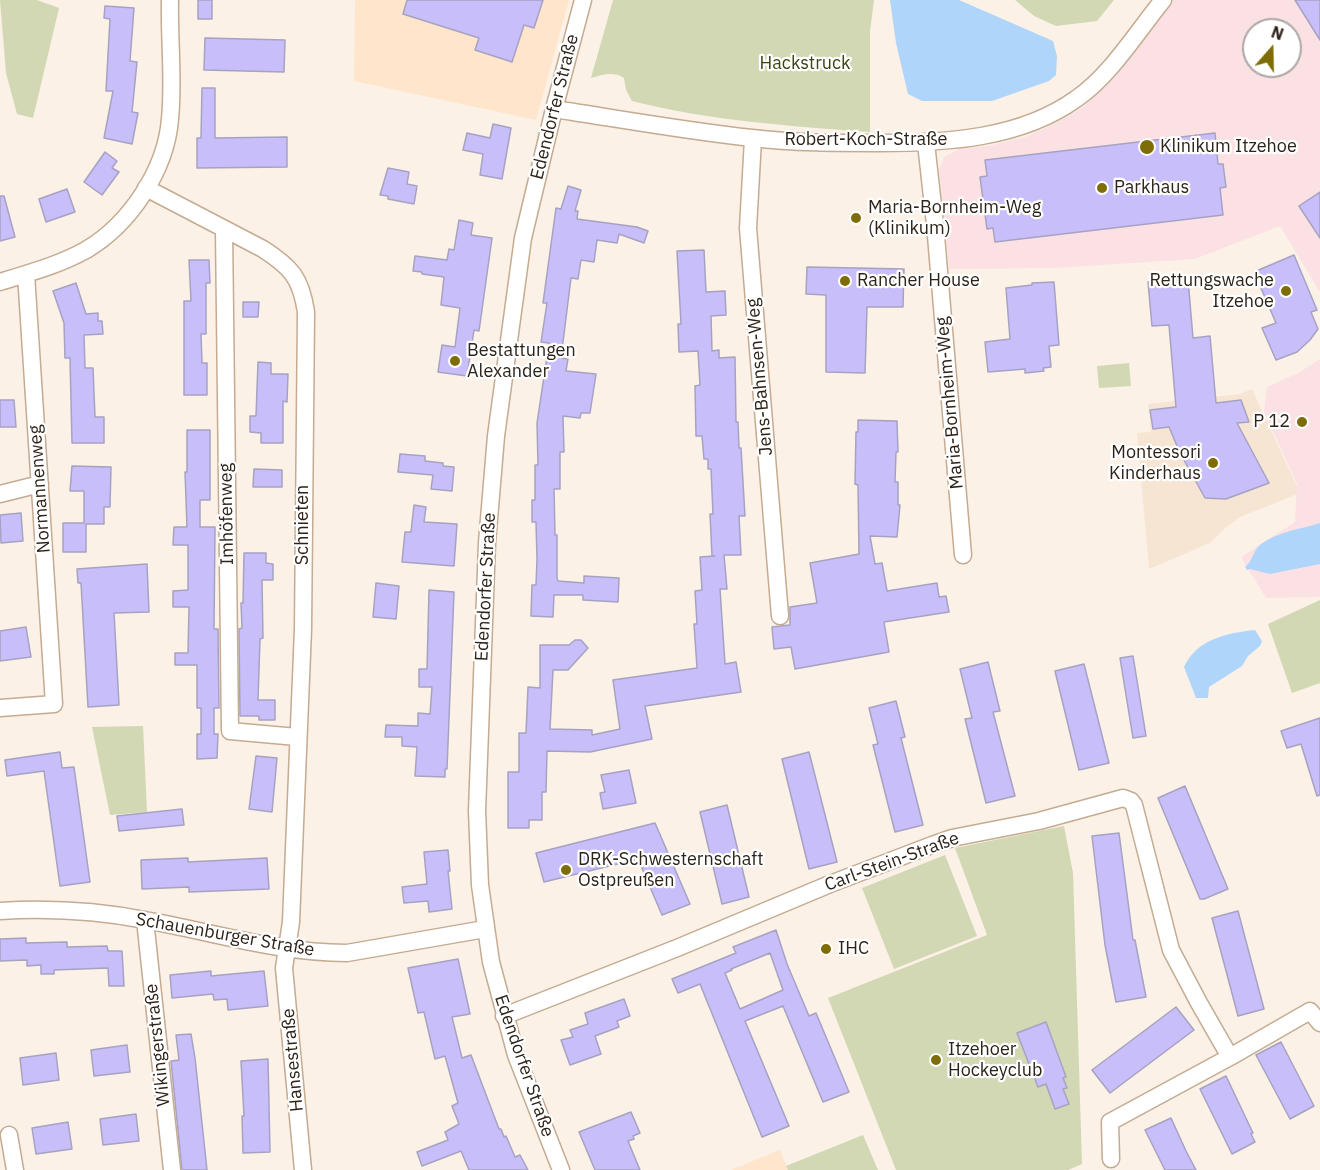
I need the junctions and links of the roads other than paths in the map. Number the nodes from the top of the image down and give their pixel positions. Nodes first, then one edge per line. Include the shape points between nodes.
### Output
1 (170, 0) edge
2 (583, 0) edge
3 (1163, 0) edge
4 (554, 109) junction
5 (753, 139) junction
6 (926, 143) junction
7 (146, 188) junction
8 (224, 230) junction
9 (26, 274) junction
10 (0, 282) edge
11 (39, 484) junction
12 (0, 494) edge
13 (963, 555) dead end
14 (780, 616) dead end
15 (0, 708) edge
16 (297, 737) junction
17 (0, 911) edge
18 (145, 920) junction
19 (485, 929) junction
20 (287, 949) junction
21 (504, 1016) junction
22 (1320, 1023) edge
23 (1230, 1057) junction
24 (9, 1136) dead end
25 (1111, 1159) dead end
26 (15, 1170) edge
27 (172, 1170) edge
28 (303, 1170) edge
29 (561, 1170) edge

1 - 7 street via 169,130 163,154
2 - 4 street, Edendorfer Straße
3 - 6 street, Robert-Koch-Straße via 1091,88 1059,110 1037,122 999,133
4 - 5 street, Robert-Koch-Straße
4 - 19 street, Edendorfer Straße via 522,246 496,436 486,552 477,812
5 - 6 street, Robert-Koch-Straße
5 - 14 street, Jens-Bahnsen-Weg via 748,228
6 - 13 street, Maria-Bornheim-Weg
7 - 8 street, Schnieten
7 - 9 street via 96,243
8 - 16 street, Schnieten via 264,249 286,265 299,282 306,312 303,629
8 - 16 street, Imhöfenweg via 230,731
9 - 10 street
9 - 11 street, Normannenweg
11 - 12 street
11 - 15 street, Normannenweg via 54,704
16 - 20 street, Schnieten
17 - 18 street, Schauenburger Straße via 83,912
18 - 20 street, Schauenburger Straße
18 - 27 street, Wikingerstraße
19 - 20 street, Schauenburger Straße via 347,953
19 - 21 street, Edendorfer Straße
20 - 28 street, Hansestraße via 284,968
21 - 23 street, Carl-Stein-Straße via 940,842 1123,798 1134,805 1172,950
21 - 29 street, Edendorfer Straße
22 - 23 street via 1310,1011
23 - 25 street via 1110,1122
24 - 26 street

